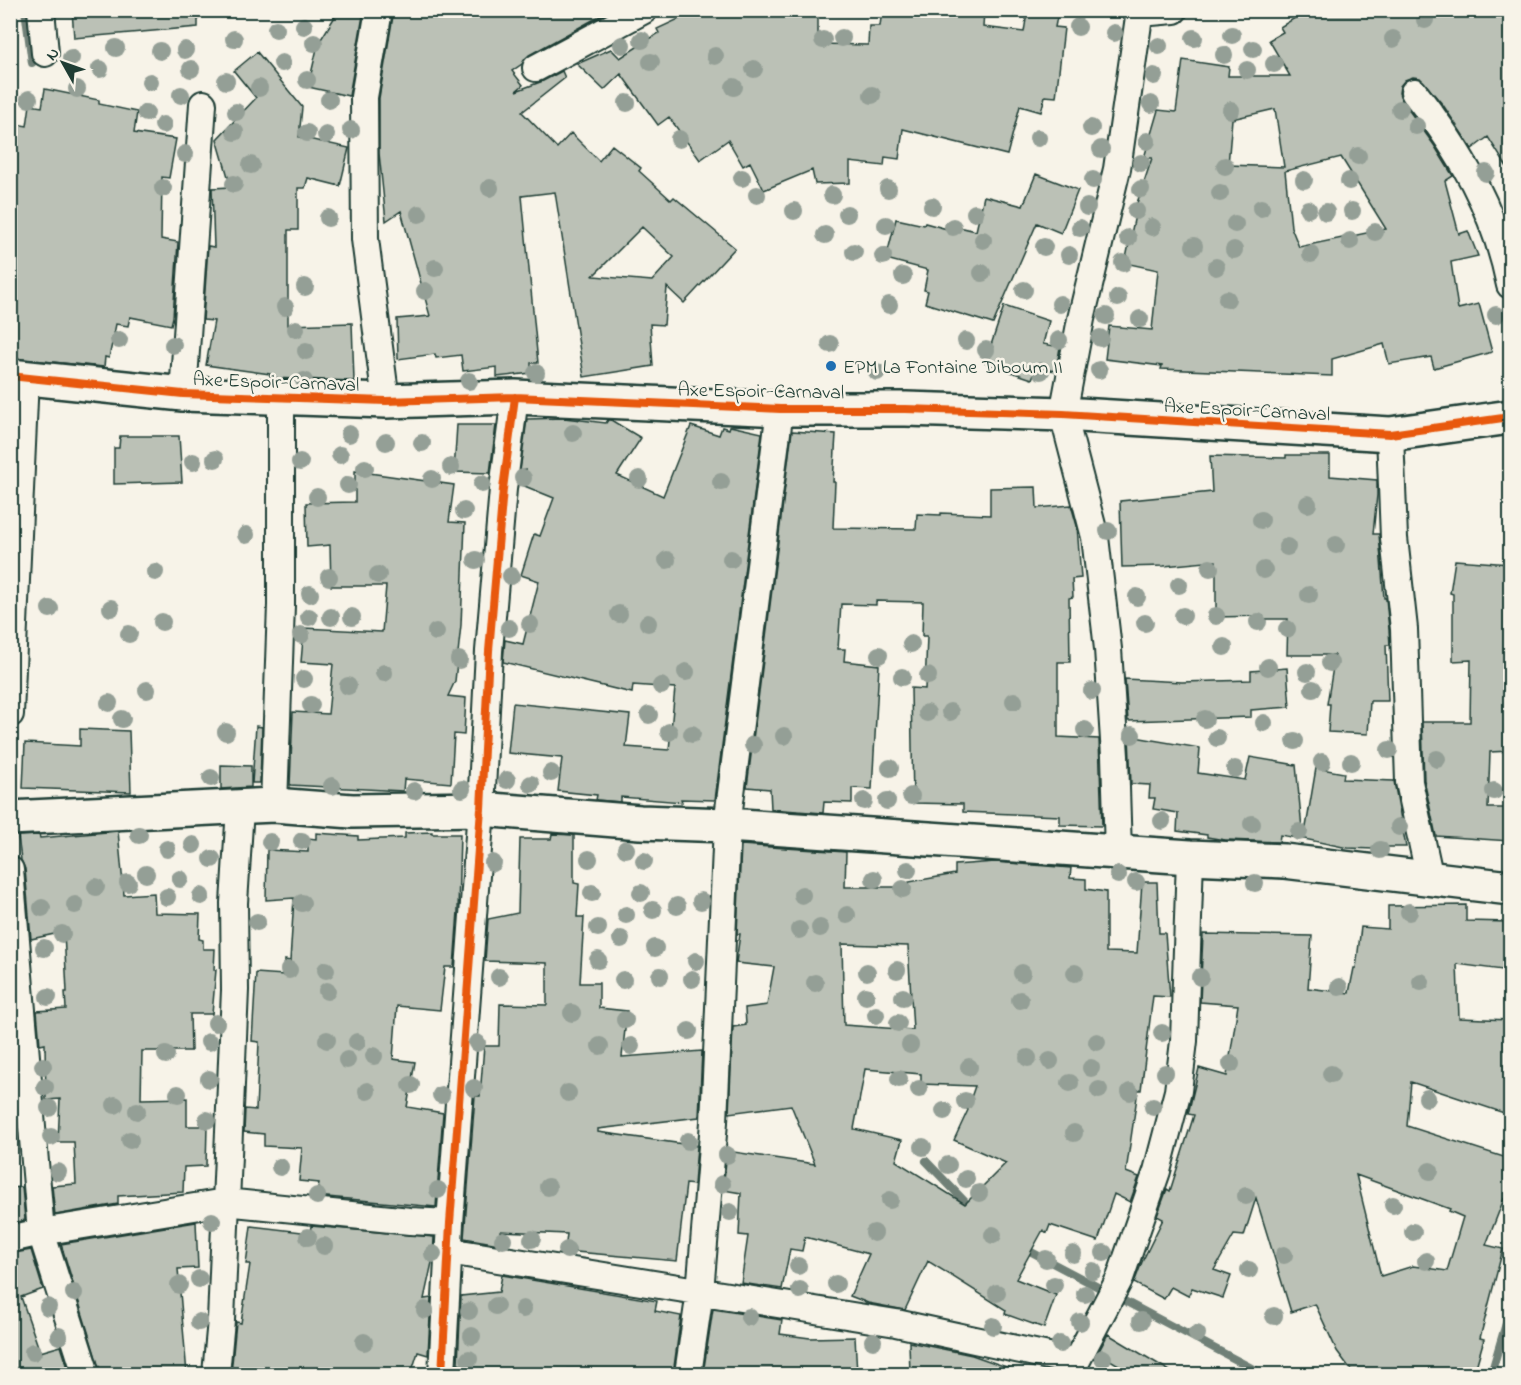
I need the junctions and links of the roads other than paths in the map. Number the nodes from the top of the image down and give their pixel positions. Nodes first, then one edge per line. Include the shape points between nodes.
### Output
1 (40, 10) edge
2 (379, 10) edge
3 (644, 10) edge
4 (1174, 10) edge
5 (1140, 12) edge
6 (45, 53) dead end
7 (536, 68) dead end
8 (1414, 92) dead end
9 (203, 104) dead end
10 (1510, 285) edge
11 (18, 377) edge
12 (183, 394) junction
13 (515, 397) junction
14 (280, 398) junction
15 (386, 401) junction
16 (780, 409) junction
17 (1063, 414) junction
18 (1510, 417) edge
19 (1390, 434) junction
20 (10, 714) edge
21 (274, 805) junction
22 (240, 808) junction
23 (481, 809) junction
24 (10, 818) edge
25 (727, 825) junction
26 (1118, 852) junction
27 (1190, 857) junction
28 (10, 870) edge
29 (1430, 879) junction
30 (1510, 888) edge
31 (17, 1029) edge
32 (225, 1202) junction
33 (450, 1223) junction
34 (41, 1232) junction
35 (10, 1239) edge
36 (448, 1251) junction
37 (700, 1292) junction
38 (1072, 1368) edge
39 (86, 1374) edge
40 (216, 1374) edge
41 (442, 1374) edge
42 (688, 1374) edge

1 - 6 street
2 - 15 street via 364,96 365,239
3 - 7 street
4 - 5 street
5 - 17 street via 1118,169 1081,319
8 - 10 street via 1474,180 1503,250
9 - 12 street
11 - 12 main road, Axe Espoir-Carnaval
11 - 20 street
12 - 14 main road, Axe Espoir-Carnaval
13 - 15 main road, Axe Espoir-Carnaval
13 - 16 main road, Axe Espoir-Carnaval
13 - 23 street via 489,651
14 - 15 main road, Axe Espoir-Carnaval
14 - 21 street via 280,637
16 - 17 main road, Axe Espoir-Carnaval
16 - 25 street
17 - 19 main road, Axe Espoir-Carnaval
17 - 26 street via 1095,537 1108,649
18 - 19 main road, Axe Espoir-Carnaval
19 - 29 street via 1394,538 1404,629 1409,782
21 - 22 main road
21 - 23 main road via 352,811
22 - 24 main road
22 - 32 street
23 - 25 main road
23 - 33 street
25 - 26 main road
25 - 37 street via 714,1122
26 - 27 main road
27 - 29 main road via 1284,861
27 - 38 street via 1184,1041 1178,1091 1157,1171 1120,1278
28 - 31 street
29 - 30 main road
31 - 34 street
32 - 33 street
32 - 34 street
32 - 40 street
33 - 36 street
34 - 35 street
34 - 39 street
36 - 37 street
36 - 41 street
37 - 38 street via 896,1323
37 - 42 street

